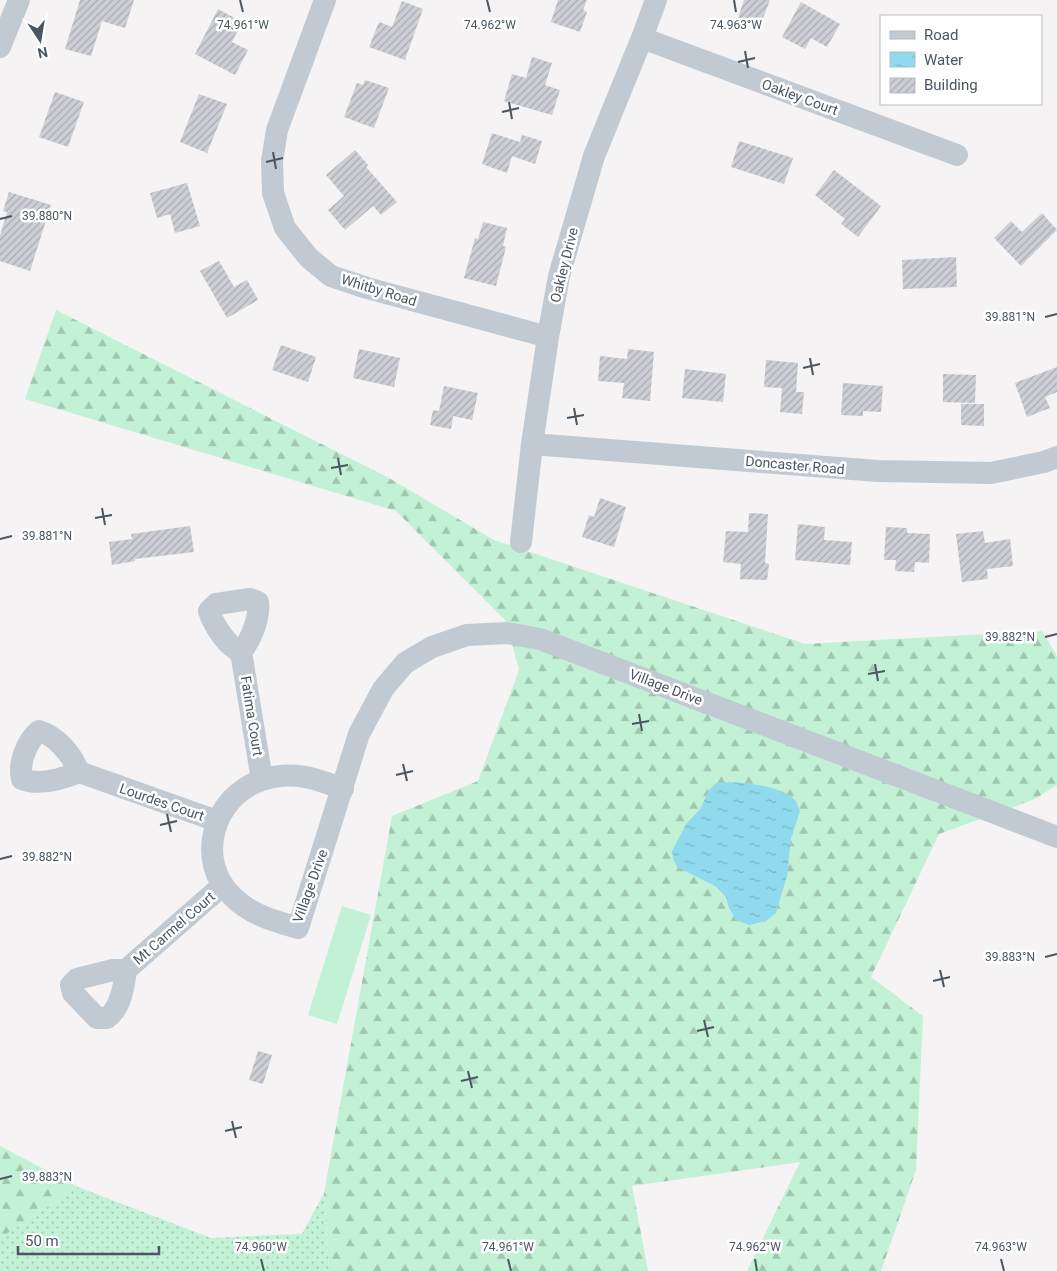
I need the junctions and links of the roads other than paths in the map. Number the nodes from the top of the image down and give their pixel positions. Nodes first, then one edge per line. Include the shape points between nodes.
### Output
1 (19, 0) edge
2 (325, 0) edge
3 (656, 0) edge
4 (642, 38) junction
5 (0, 47) edge
6 (957, 155) dead end
7 (548, 337) junction
8 (532, 444) junction
9 (1057, 458) edge
10 (521, 542) dead end
11 (241, 652) dead end
12 (79, 772) dead end
13 (262, 780) junction
14 (343, 789) junction
15 (217, 821) junction
16 (1057, 837) edge
17 (223, 885) junction
18 (126, 970) dead end

1 - 5 street
2 - 7 street, Whitby Road via 277,130 272,161 273,194 285,228 309,258 331,276
3 - 4 street, Oakley Drive
4 - 6 street, Oakley Court
4 - 7 street, Oakley Drive via 594,156 560,276
7 - 8 street, Oakley Drive
8 - 9 street, Doncaster Road via 878,472 991,474
8 - 10 street, Oakley Drive
11 - 13 street, Fatima Court
12 - 15 street, Lourdes Court
13 - 14 street, Village Drive via 298,775 313,777
13 - 15 street, Village Drive via 240,791
14 - 16 street, Village Drive via 359,734 383,689 405,663 432,647 467,635 508,633 540,639
14 - 17 street, Village Drive via 298,928 264,918 231,896
15 - 17 street, Village Drive via 213,852
17 - 18 street, Mt Carmel Court

